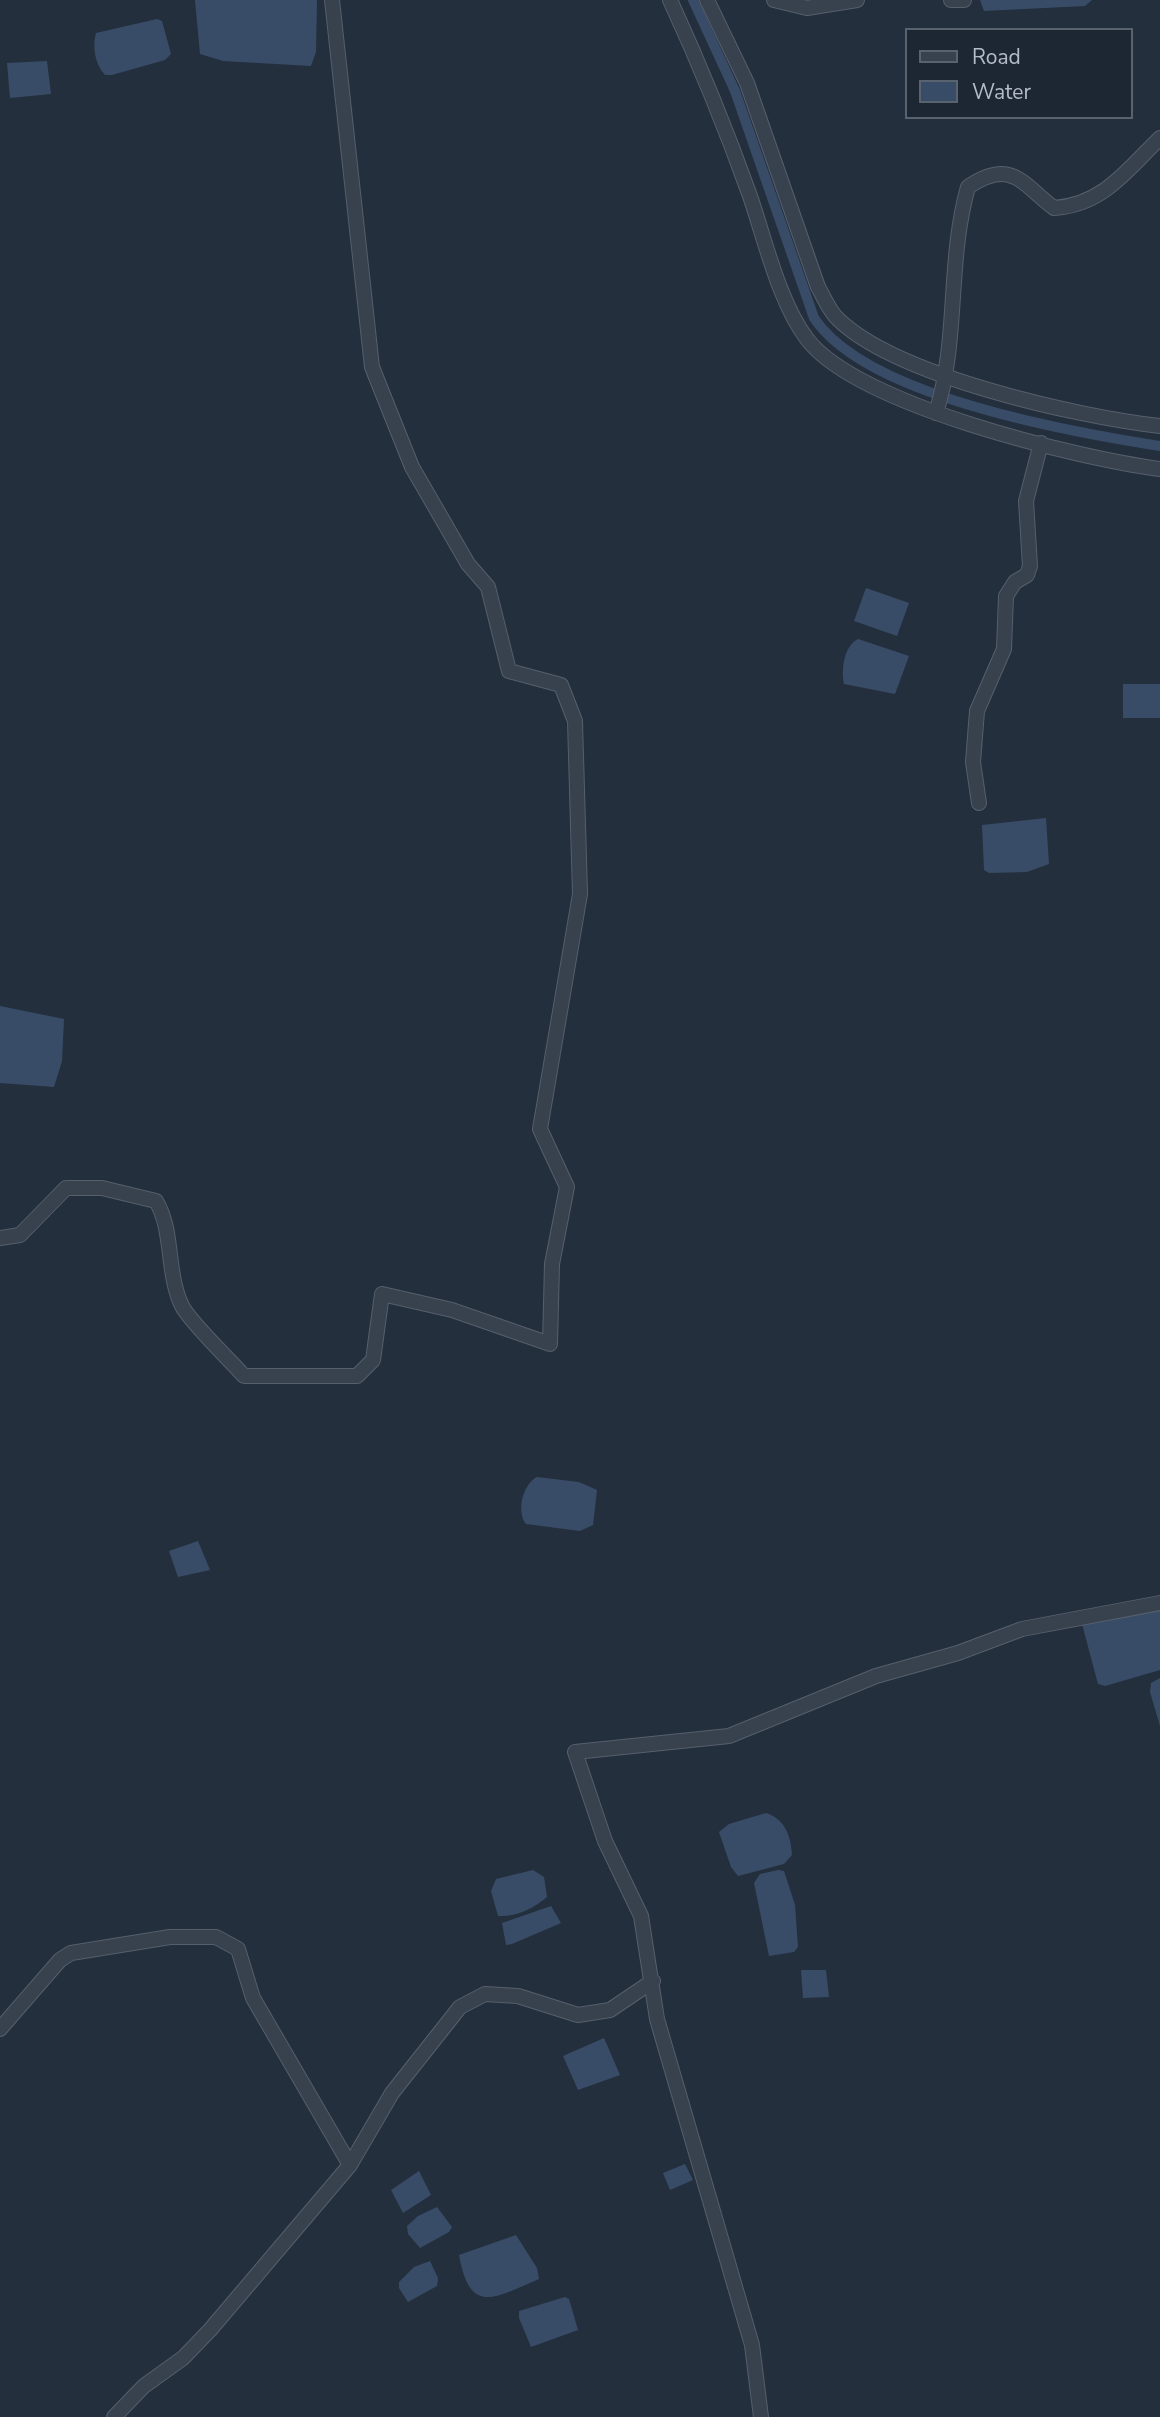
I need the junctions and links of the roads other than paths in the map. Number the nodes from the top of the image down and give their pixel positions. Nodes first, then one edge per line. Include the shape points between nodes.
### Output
1 (332, 0) edge
2 (670, 0) edge
3 (707, 0) edge
4 (774, 0) edge
5 (857, 0) edge
6 (951, 0) edge
7 (964, 0) edge
8 (1160, 138) edge
9 (947, 377) junction
10 (936, 413) junction
11 (1160, 426) edge
12 (1041, 443) junction
13 (1160, 469) edge
14 (979, 803) dead end
15 (0, 1238) edge
16 (1160, 1603) edge
17 (653, 1981) junction
18 (0, 2029) edge
19 (350, 2165) junction
20 (114, 2417) edge
21 (761, 2417) edge

1 - 15 street via 372,367 412,467 468,564 488,587 509,671 561,685 575,721 580,894 540,1129 567,1187 552,1264 550,1344 452,1310 382,1294 373,1360 357,1376 244,1376 182,1306 165,1234 167,1218 156,1201 102,1188 66,1188 20,1236
2 - 10 street via 715,98 793,319 823,357 844,372
3 - 9 street via 747,83 818,287 836,318 877,347
4 - 5 street via 807,8
6 - 7 street
8 - 9 street via 1112,185 1076,207 1054,208 1014,176 996,175 968,187 952,287
9 - 10 street
9 - 11 street
10 - 12 street
12 - 13 street
12 - 14 street via 1026,501 1030,566 1006,596 1004,649 975,721 973,762
16 - 17 street via 1022,1629 876,1676 729,1736 575,1752 605,1841 641,1916
17 - 19 street via 610,2010 578,2015 518,1996 485,1994 460,2007 392,2094
17 - 21 street via 657,2019 680,2107 752,2345
18 - 19 street via 71,1953 170,1937 225,1940 238,1949 253,1998
19 - 20 street via 210,2330

